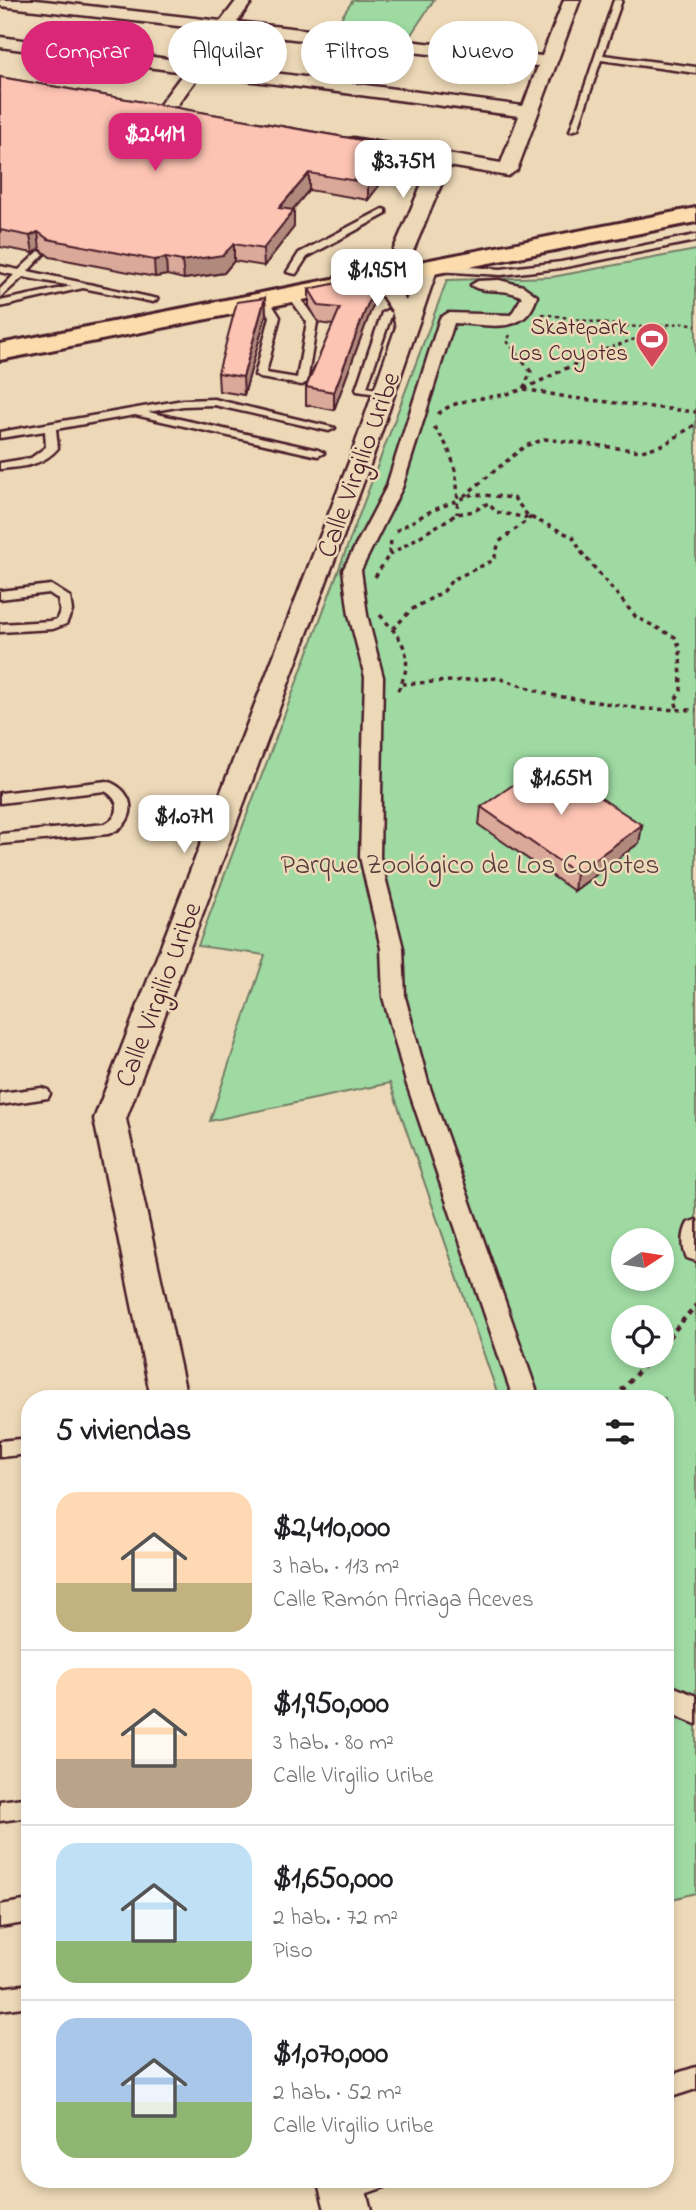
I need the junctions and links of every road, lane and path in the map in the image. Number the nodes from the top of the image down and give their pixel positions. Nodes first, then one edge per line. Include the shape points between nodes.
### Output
1 (245, 0) edge
2 (572, 0) edge
3 (618, 0) edge
4 (0, 1) edge
5 (182, 21) edge
6 (230, 21) edge
7 (287, 33) edge
8 (0, 42) edge
9 (598, 57) junction
10 (549, 62) junction
11 (168, 65) edge
12 (659, 65) junction
13 (696, 70) edge
14 (696, 80) edge
15 (287, 81) edge
16 (181, 84) edge
17 (530, 112) junction
18 (191, 116) edge
19 (573, 129) dead end
20 (336, 142) edge
21 (442, 160) junction
22 (695, 200) edge
23 (383, 212) dead end
24 (696, 239) edge
25 (403, 251) junction
26 (428, 267) junction
27 (0, 269) edge
28 (21, 273) junction
29 (34, 275) junction
30 (379, 277) junction
31 (292, 283) junction
32 (478, 285) dead end
33 (84, 286) junction
34 (0, 295) edge
35 (153, 299) junction
36 (264, 300) junction
37 (0, 304) edge
38 (531, 317) dead end
39 (397, 320) junction
40 (687, 322) junction
41 (696, 325) edge
42 (0, 329) edge
43 (512, 332) dead end
44 (0, 352) edge
45 (523, 389) junction
46 (696, 411) edge
47 (134, 413) junction
48 (430, 423) junction
49 (696, 424) edge
50 (50, 426) junction
51 (329, 428) dead end
52 (425, 429) dead end
53 (0, 435) edge
54 (318, 453) dead end
55 (0, 466) edge
56 (458, 500) junction
57 (457, 514) junction
58 (530, 518) junction
59 (394, 523) dead end
60 (392, 533) junction
61 (389, 555) junction
62 (352, 570) junction
63 (373, 580) dead end
64 (0, 595) edge
65 (0, 628) edge
66 (393, 629) dead end
67 (402, 684) dead end
68 (678, 710) junction
69 (696, 710) edge
70 (0, 797) edge
71 (0, 839) edge
72 (42, 1094) dead end
73 (0, 1099) edge
74 (696, 1230) edge
75 (696, 1251) edge
76 (696, 1305) edge
77 (674, 1331) edge
78 (641, 1368) edge
79 (167, 1390) edge
80 (523, 1390) edge
81 (622, 1390) edge
82 (21, 1447) edge
83 (0, 1449) edge
84 (674, 1701) edge
85 (696, 1710) edge
86 (21, 1808) edge
87 (0, 1811) edge
88 (21, 1912) edge
89 (0, 1916) edge
90 (21, 1996) edge
91 (0, 1999) edge
92 (696, 2078) edge
93 (674, 2085) edge

1 - 6 street
2 - 10 street
3 - 9 lane
4 - 5 street
7 - 10 street
8 - 11 street
9 - 12 lane
9 - 19 lane
10 - 17 street
12 - 13 lane
12 - 14 lane
15 - 17 street
16 - 18 street via 158,110
17 - 21 street via 508,170
20 - 21 street
21 - 25 street
22 - 25 main road
22 - 26 main road
23 - 31 lane via 303,255
24 - 26 lane via 501,272
25 - 31 main road
26 - 30 main road
26 - 39 street, Calle Virgilio Uribe
27 - 28 lane
28 - 29 lane
28 - 29 lane via 45,256
28 - 34 lane
29 - 33 lane
30 - 31 main road
30 - 39 street via 402,311
31 - 35 main road
31 - 36 main road
31 - 36 lane via 312,323 302,382 260,375 275,317
32 - 62 street via 503,284 527,293 530,301 515,320 448,318 394,488
33 - 35 lane
33 - 37 lane
35 - 42 main road
36 - 44 main road
38 - 40 path via 543,314 612,326 660,327
39 - 79 street, Calle Virgilio Uribe via 384,393 360,462 110,1119
40 - 41 path
40 - 45 path via 603,349
43 - 45 path via 507,341 531,372
45 - 46 path
45 - 48 path via 459,402 444,408
47 - 50 lane
47 - 51 lane via 214,402
47 - 54 lane
48 - 52 path
48 - 56 path via 442,435 451,456 459,483
49 - 56 path via 665,444 642,451 545,439 525,446
50 - 53 lane
50 - 55 lane via 52,448 46,456
56 - 57 path
56 - 58 path via 473,494 514,498
56 - 60 path
57 - 58 path via 488,503 496,512
57 - 61 path
58 - 66 path via 499,542 494,560 452,580
58 - 68 path via 573,537 636,617 675,637 680,648
59 - 60 path
60 - 61 path
60 - 62 path
61 - 63 path
62 - 80 street via 373,677 370,857 392,948 394,997 417,1082
64 - 65 lane via 51,589 64,597 66,611 62,621 53,625
67 - 68 path via 498,678 551,695
68 - 69 path
70 - 71 lane via 107,786 118,789 123,797 124,818 108,829
72 - 73 lane
74 - 75 street
76 - 77 path
78 - 81 path
82 - 83 lane
84 - 85 street
86 - 87 lane
88 - 89 lane
90 - 91 lane
92 - 93 lane

